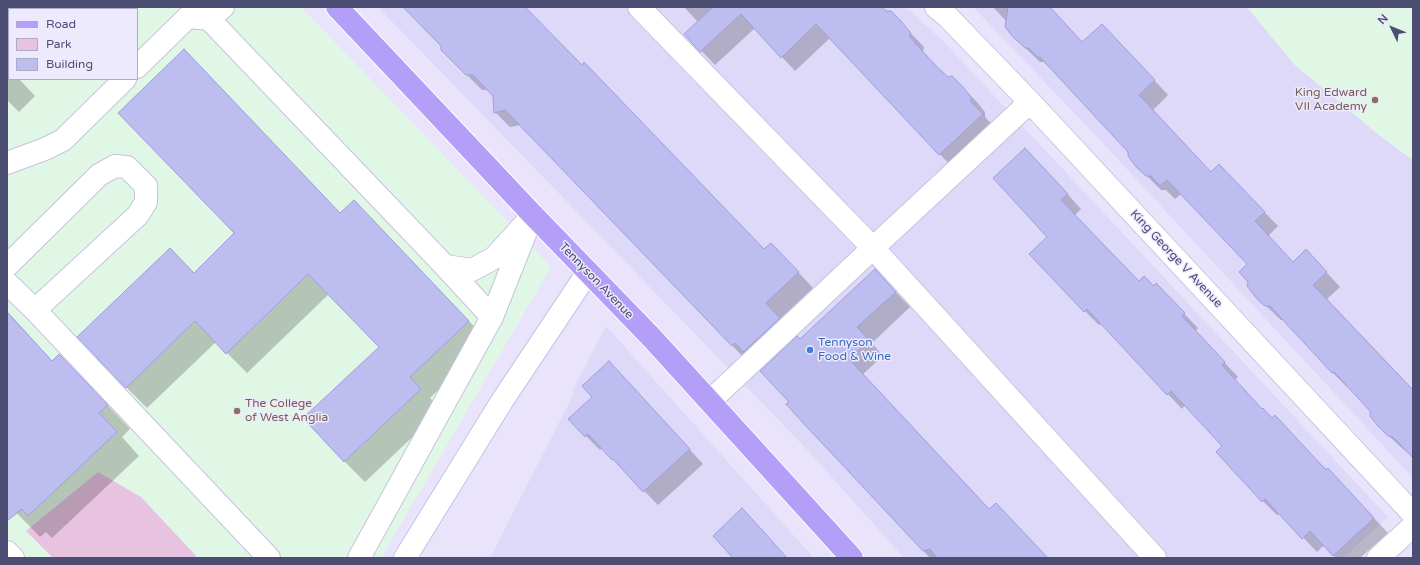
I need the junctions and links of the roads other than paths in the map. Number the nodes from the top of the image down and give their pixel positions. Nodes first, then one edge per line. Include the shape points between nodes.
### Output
1 (639, 7) edge
2 (936, 7) edge
3 (343, 10) edge
4 (216, 13) edge
5 (138, 66) edge
6 (124, 80) edge
7 (1030, 102) junction
8 (7, 163) edge
9 (533, 215) junction
10 (873, 248) junction
11 (7, 266) edge
12 (445, 266) junction
13 (588, 272) junction
14 (7, 283) edge
15 (35, 310) junction
16 (492, 316) junction
17 (710, 402) junction
18 (1413, 514) edge
19 (1413, 526) edge
20 (7, 552) edge
21 (13, 558) edge
22 (269, 558) edge
23 (359, 558) edge
24 (405, 558) edge
25 (852, 558) edge
26 (1155, 558) edge
27 (1378, 558) edge

1 - 10 street
2 - 7 street, King George V Avenue via 948,16
3 - 9 main road, Tennyson Avenue
4 - 5 street via 188,17
4 - 12 street
6 - 8 street via 64,140
7 - 10 street
7 - 18 street, King George V Avenue
9 - 12 street via 494,258 472,270
9 - 13 main road, Tennyson Avenue
9 - 16 street
10 - 17 street
10 - 26 street
11 - 15 street via 99,175 116,166 127,167 146,186 146,202 138,215
12 - 16 street
13 - 17 main road, Tennyson Avenue
13 - 24 street via 502,402
14 - 15 street
15 - 22 street
16 - 23 street
17 - 25 main road, Tennyson Avenue
19 - 27 street
20 - 21 street

